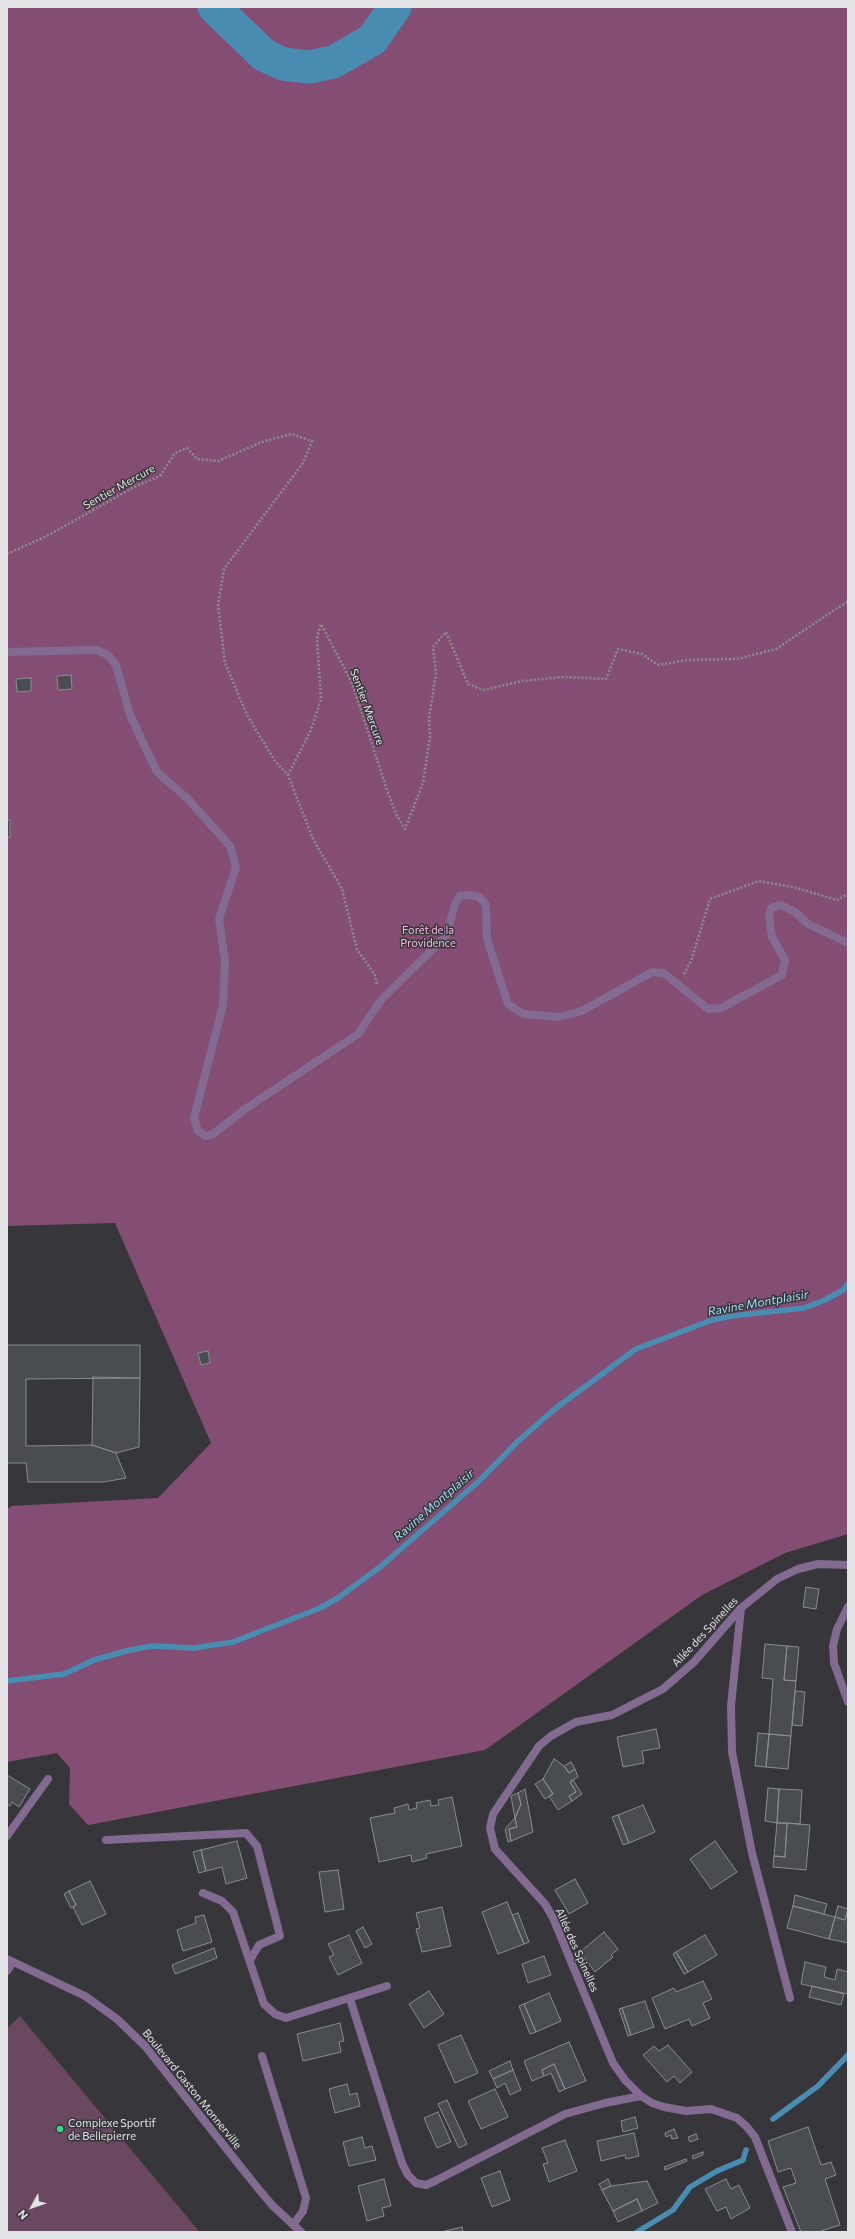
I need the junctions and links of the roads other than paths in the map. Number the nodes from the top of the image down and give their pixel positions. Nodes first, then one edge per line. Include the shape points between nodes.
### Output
1 (7, 652) edge
2 (848, 944) edge
3 (848, 1565) edge
4 (848, 1607) edge
5 (741, 1608) junction
6 (848, 1702) edge
7 (48, 1779) dead end
8 (7, 1836) edge
9 (106, 1840) dead end
10 (203, 1893) dead end
11 (10, 1960) edge
12 (250, 1960) junction
13 (7, 1971) edge
14 (387, 1986) dead end
15 (790, 1998) dead end
16 (350, 1999) junction
17 (262, 2056) dead end
18 (641, 2096) junction
19 (293, 2225) junction
20 (300, 2232) edge
21 (792, 2232) edge

1 - 2 street via 97,650 108,655 116,665 130,715 157,772 187,798 230,846 236,868 219,919 224,961 223,1005 194,1118 198,1131 206,1136 213,1134 245,1109 358,1034 381,1000 446,936 455,904 460,896 479,897 486,905 487,939 508,1004 523,1014 559,1017 582,1011 652,972 664,973 708,1009 721,1008 782,974 785,960 772,937 769,916 771,908 781,905 795,912 808,924
3 - 5 street, Allée des Spinelles via 818,1564 798,1568 777,1579
4 - 6 street via 837,1629 833,1646 834,1663
5 - 15 street via 731,1706 732,1752 752,1853
5 - 18 street, Allée des Spinelles via 694,1662 663,1689 612,1715 576,1722 539,1746 493,1814 490,1828 496,1849 553,1918 613,2063
7 - 8 street
9 - 12 street via 246,1833 257,1846 280,1936 259,1945
10 - 12 street via 222,1901 233,1912
11 - 13 street
11 - 19 street, Boulevard Gaston Monnerville via 85,1996 117,2019 140,2040 256,2186
12 - 16 street via 264,2004 275,2014 286,2018
14 - 16 street
16 - 18 street via 402,2163 416,2183 426,2185 435,2182 565,2114
17 - 19 street via 306,2198 303,2211
18 - 21 street, Allée des Spinelles via 664,2107 686,2111 711,2109 725,2113 737,2118 747,2127 755,2137
19 - 20 street, Boulevard Gaston Monnerville

